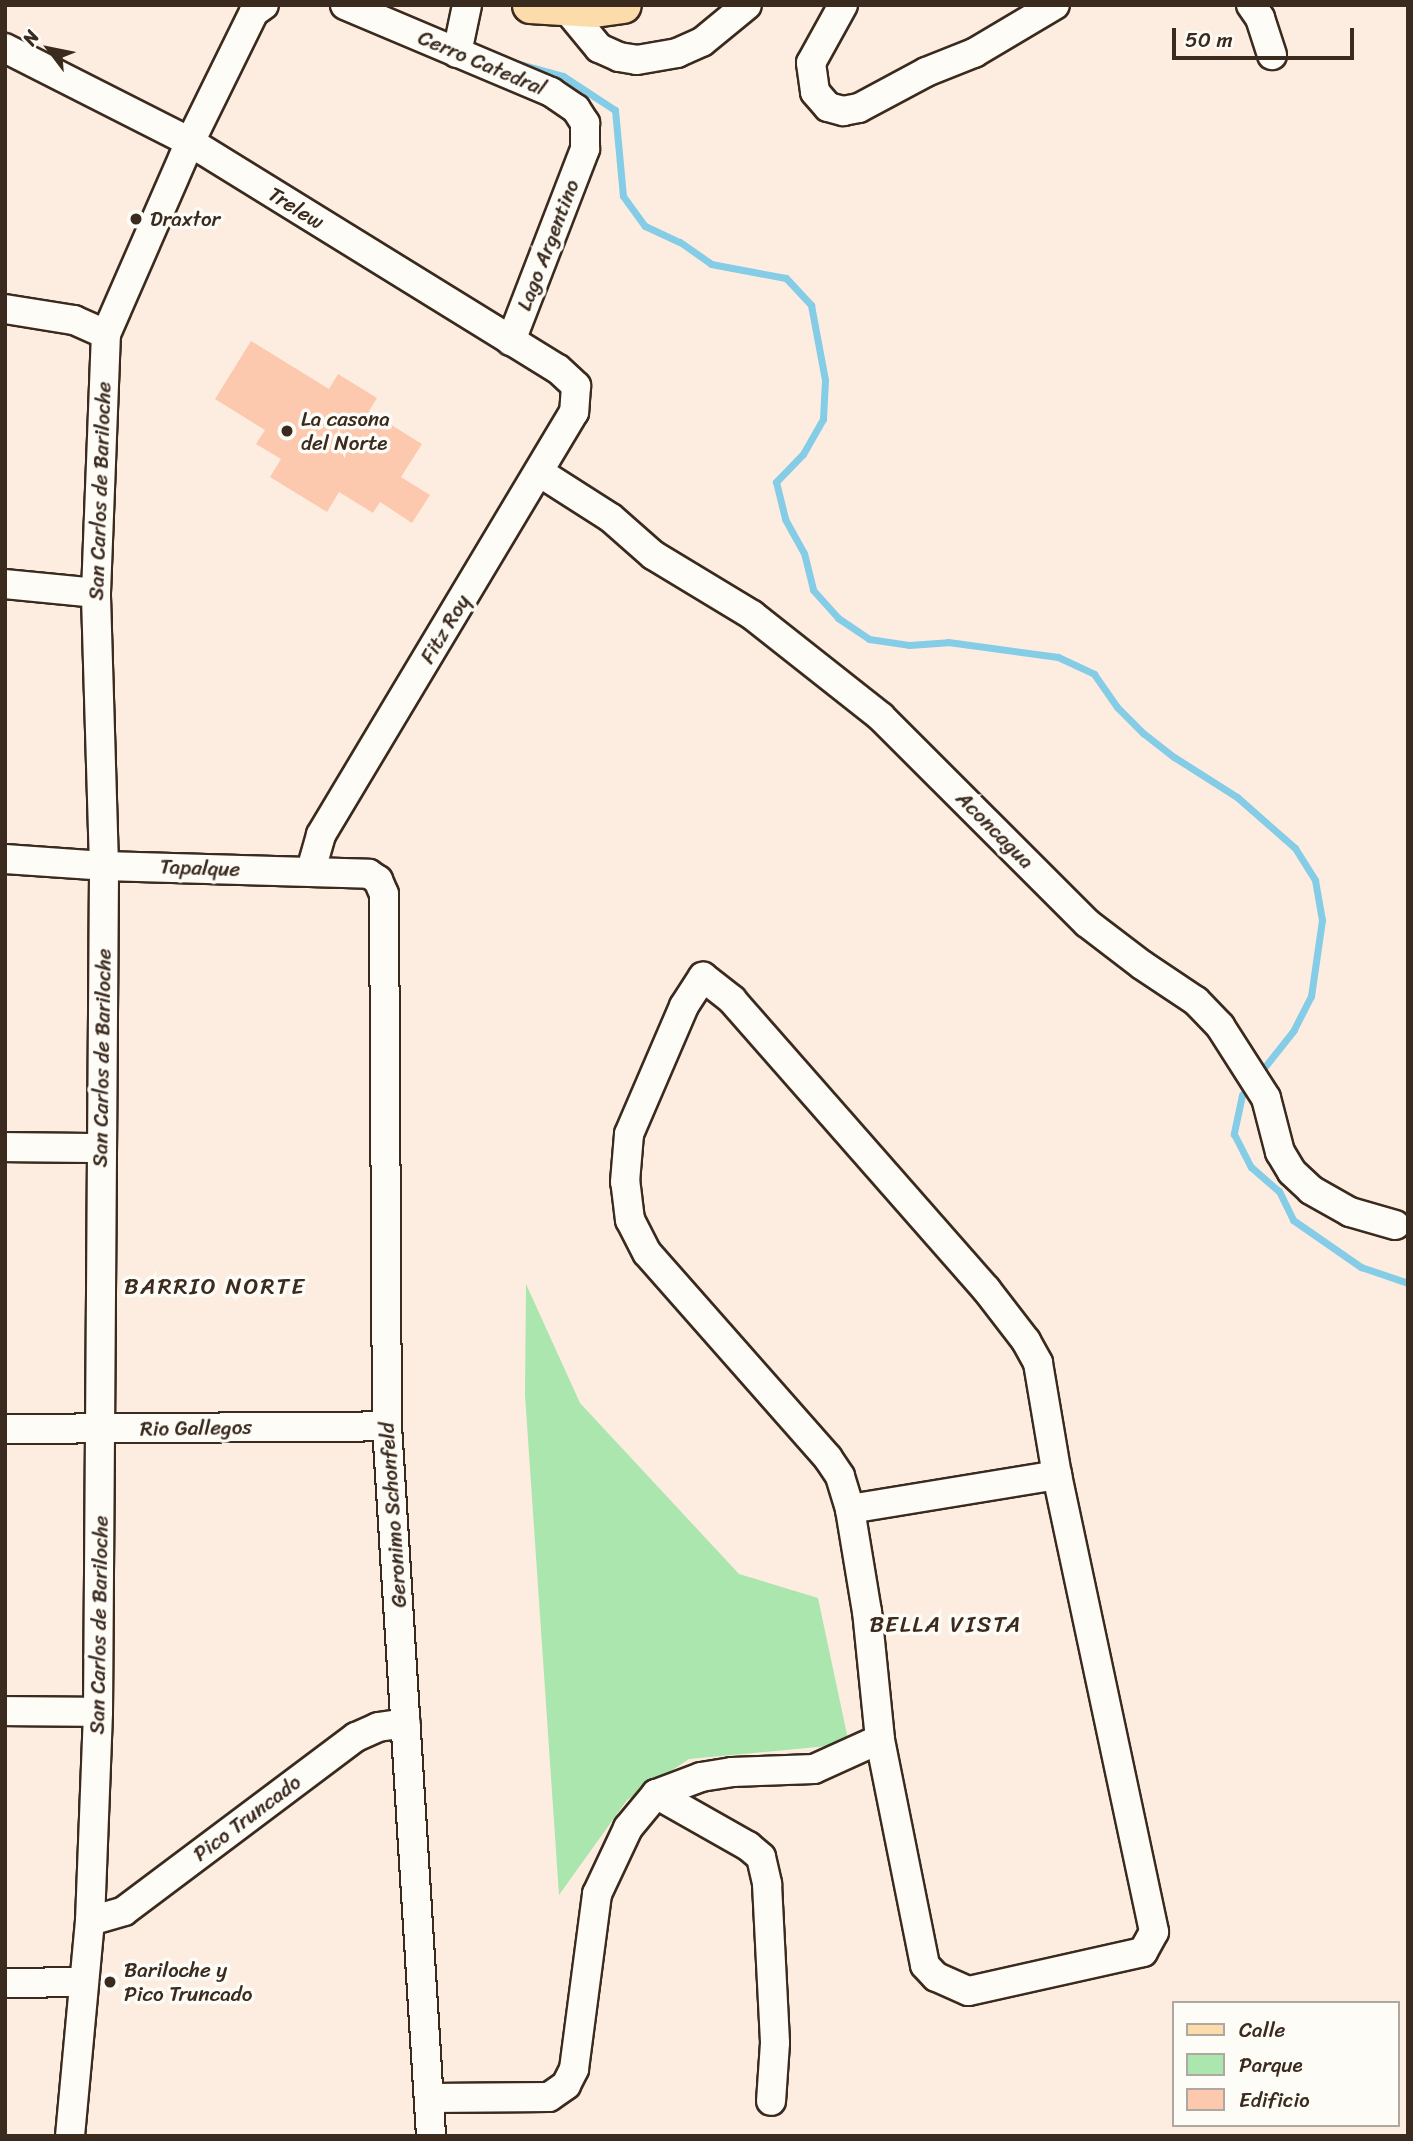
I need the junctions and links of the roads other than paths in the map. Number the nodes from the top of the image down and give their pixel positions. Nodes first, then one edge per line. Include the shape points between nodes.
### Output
1 (345, 5) edge
2 (467, 5) edge
3 (530, 5) edge
4 (623, 5) edge
5 (747, 5) edge
6 (843, 5) edge
7 (1055, 5) edge
8 (1251, 5) edge
9 (566, 8) junction
10 (259, 9) edge
11 (5, 48) edge
12 (457, 52) junction
13 (1272, 54) dead end
14 (190, 142) junction
15 (585, 149) joint
16 (5, 309) edge
17 (106, 334) junction
18 (511, 341) junction
19 (576, 386) joint
20 (539, 472) junction
21 (5, 584) edge
22 (96, 593) junction
23 (5, 859) edge
24 (104, 866) junction
25 (311, 872) junction
26 (384, 894) joint
27 (5, 1147) edge
28 (101, 1148) junction
29 (1395, 1226) dead end
30 (387, 1426) junction
31 (5, 1429) edge
32 (101, 1429) junction
33 (1058, 1475) junction
34 (850, 1509) junction
35 (5, 1711) edge
36 (98, 1712) junction
37 (406, 1723) junction
38 (880, 1739) junction
39 (656, 1794) junction
40 (90, 1921) junction
41 (83, 1982) junction
42 (5, 1983) edge
43 (431, 2098) junction
44 (771, 2101) dead end
45 (70, 2136) edge
46 (431, 2136) edge

1 - 12 street, Cerro Catedral
2 - 12 street
3 - 9 main road
4 - 9 main road
5 - 9 street via 702,41 677,53 637,60 598,48
6 - 7 street via 811,63 815,92 828,107 843,111 859,108 974,52
8 - 13 street
10 - 14 street, San Carlos de Bariloche
11 - 14 street, Trelew
12 - 15 street, Cerro Catedral via 551,92 576,109 585,123
14 - 17 street, San Carlos de Bariloche
14 - 18 street, Trelew
15 - 18 street, Lago Argentino
16 - 17 street via 74,320
17 - 22 street, San Carlos de Bariloche
18 - 19 street, Trelew via 558,369
19 - 20 street, Fitz Roy via 574,412
20 - 25 street, Fitz Roy via 321,835
20 - 29 street, Aconcagua via 611,518 653,555 752,615 881,718 1087,923 1196,1001 1220,1026 1266,1098 1280,1152 1292,1172 1311,1190 1350,1212
21 - 22 street
22 - 24 street, San Carlos de Bariloche
23 - 24 street, Tapalque
24 - 25 street, Tapalque
24 - 28 street, San Carlos de Bariloche
25 - 26 street, Tapalque via 369,874 379,880
26 - 30 street, Geronimo Schonfeld
27 - 28 street
28 - 32 street, San Carlos de Bariloche
30 - 32 street, Rio Gallegos
30 - 37 street, Geronimo Schonfeld
31 - 32 street, Rio Gallegos
32 - 36 street, San Carlos de Bariloche
33 - 34 street
33 - 34 street via 1046,1396 1038,1363 1026,1341 986,1289 732,1000 703,977 684,1006 629,1134 625,1182 630,1220 646,1253 828,1458
33 - 38 street via 1154,1932 1143,1952 968,1991 936,1977 925,1965
34 - 38 street via 867,1612
35 - 36 street
36 - 40 street, San Carlos de Bariloche
37 - 40 street, Pico Truncado via 378,1727 356,1737 124,1911
37 - 43 street, Geronimo Schonfeld
38 - 39 street via 814,1769 732,1772 701,1777
39 - 43 street via 628,1828 597,1895 574,2068 566,2085 549,2096
39 - 44 street via 761,1857 767,1884 775,2043
40 - 41 street, San Carlos de Bariloche
41 - 42 street
41 - 45 street, San Carlos de Bariloche
43 - 46 street, Geronimo Schonfeld

